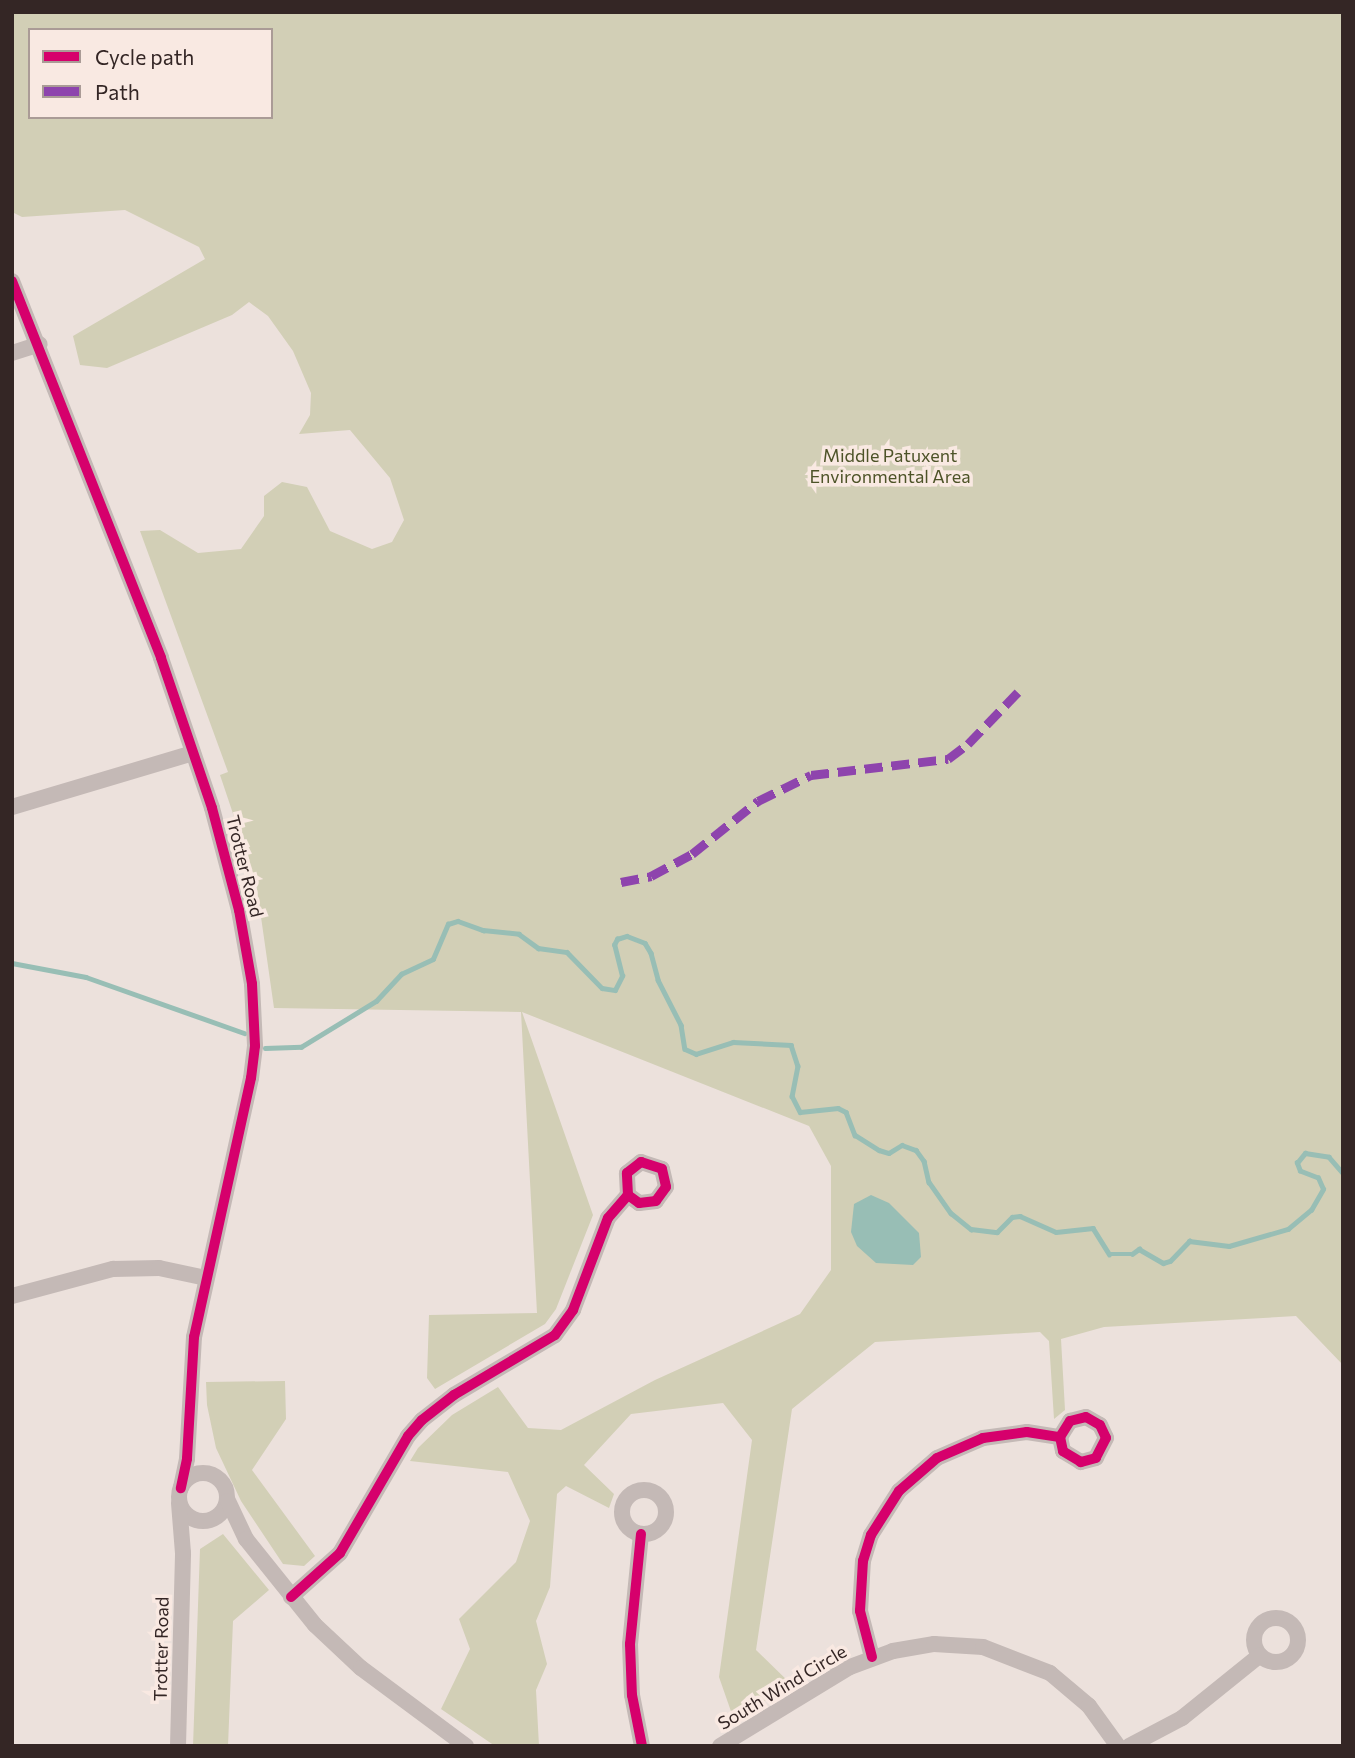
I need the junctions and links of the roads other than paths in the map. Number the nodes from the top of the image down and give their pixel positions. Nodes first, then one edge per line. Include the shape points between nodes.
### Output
1 (12, 281) edge
2 (40, 344) junction
3 (12, 353) edge
4 (193, 753) junction
5 (12, 807) edge
6 (628, 1195) dead end
7 (206, 1278) junction
8 (12, 1296) edge
9 (188, 1437) junction
10 (1060, 1437) dead end
11 (214, 1475) junction
12 (180, 1495) junction
13 (228, 1501) junction
14 (210, 1521) junction
15 (641, 1534) dead end
16 (246, 1539) junction
17 (183, 1553) junction
18 (291, 1597) junction
19 (1260, 1655) dead end
20 (872, 1657) junction
21 (457, 1743) edge
22 (178, 1746) edge
23 (642, 1746) edge
24 (720, 1746) edge
25 (1118, 1746) edge
26 (1129, 1746) edge

1 - 2 street, Trotter Road
2 - 3 street
2 - 4 street, Trotter Road
4 - 5 street
4 - 7 street, Trotter Road via 239,910 255,1016 244,1116
6 - 18 street via 608,1218 565,1324 542,1345 454,1395 422,1420 408,1436 340,1553
7 - 8 street via 159,1268 113,1269
7 - 9 street, Trotter Road via 194,1337
9 - 11 street
9 - 12 street, Trotter Road
10 - 20 street via 1005,1434 959,1446 918,1472 899,1491 871,1535 863,1561 860,1611
11 - 12 street via 191,1476
11 - 13 street via 225,1486
12 - 14 street via 189,1518
12 - 17 street, Trotter Road
13 - 14 street
13 - 16 street
14 - 16 street
14 - 17 street via 194,1532
15 - 23 street via 630,1644 632,1695
16 - 18 street
17 - 22 street, Trotter Road
18 - 21 street via 361,1668
19 - 26 street via 1182,1718
20 - 24 street, South Wind Circle
20 - 25 street, South Wind Circle via 934,1644 1007,1654 1071,1688

